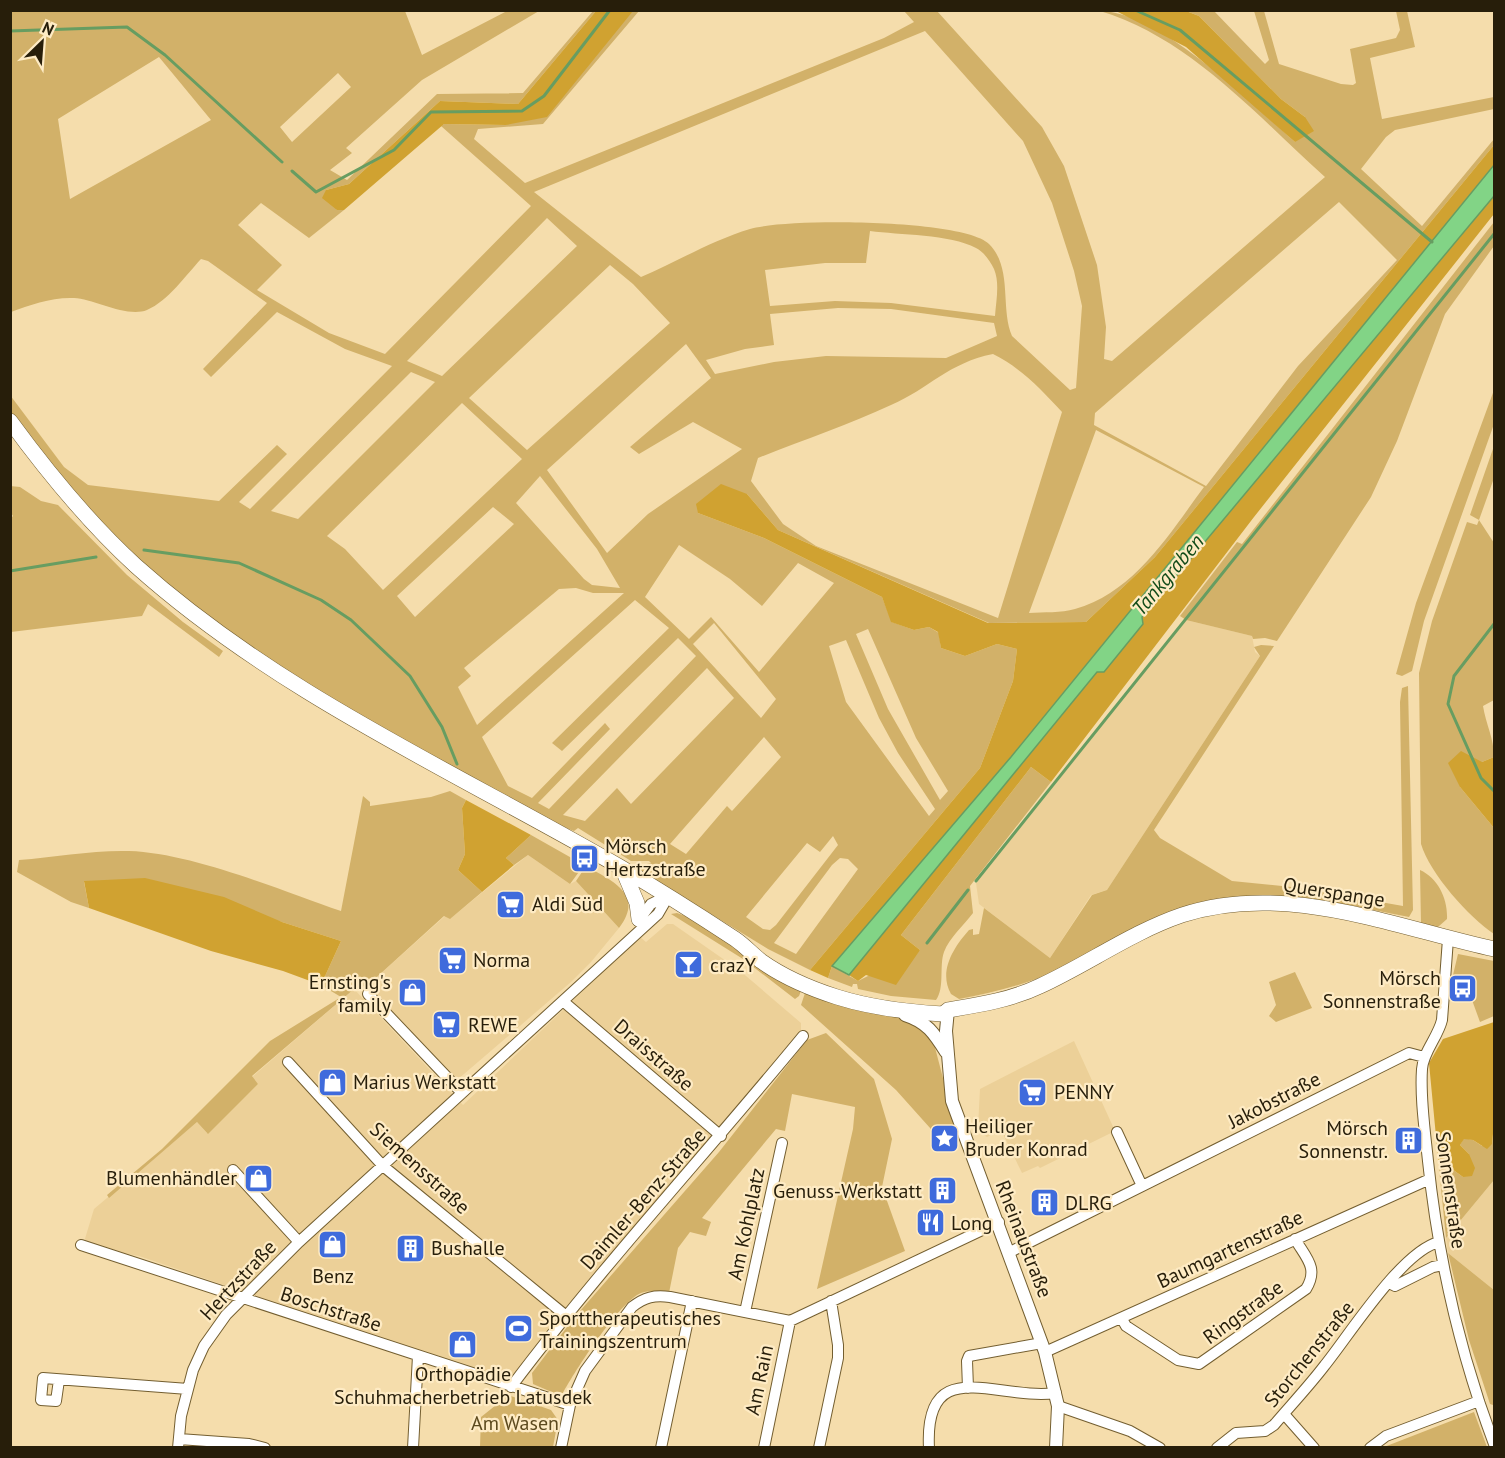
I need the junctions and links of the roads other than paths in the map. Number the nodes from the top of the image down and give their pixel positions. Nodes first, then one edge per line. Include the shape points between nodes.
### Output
1 (10, 421) edge
2 (623, 870) junction
3 (669, 895) junction
4 (639, 919) junction
5 (630, 938) junction
6 (1448, 939) junction
7 (742, 943) junction
8 (1494, 949) edge
9 (368, 994) dead end
10 (564, 1002) junction
11 (948, 1010) junction
12 (896, 1012) junction
13 (803, 1036) dead end
14 (947, 1055) junction
15 (1424, 1057) junction
16 (288, 1062) dead end
17 (462, 1093) junction
18 (1117, 1132) dead end
19 (721, 1136) junction
20 (782, 1143) dead end
21 (383, 1166) junction
22 (233, 1170) dead end
23 (1430, 1179) junction
24 (1142, 1186) junction
25 (999, 1222) junction
26 (1295, 1239) junction
27 (298, 1242) junction
28 (1439, 1242) junction
29 (81, 1245) dead end
30 (1010, 1252) junction
31 (1443, 1265) junction
32 (1389, 1283) junction
33 (242, 1299) junction
34 (692, 1301) junction
35 (831, 1301) junction
36 (745, 1312) junction
37 (565, 1315) junction
38 (1122, 1319) junction
39 (790, 1321) junction
40 (1044, 1347) junction
41 (418, 1356) junction
42 (59, 1380) dead end
43 (511, 1387) junction
44 (968, 1388) junction
45 (188, 1389) junction
46 (1056, 1393) junction
47 (1479, 1401) junction
48 (570, 1405) junction
49 (1058, 1406) junction
50 (1284, 1414) junction
51 (1490, 1418) edge
52 (179, 1443) edge
53 (1494, 1444) edge
54 (264, 1447) edge
55 (413, 1448) edge
56 (561, 1448) edge
57 (661, 1448) edge
58 (764, 1448) edge
59 (819, 1448) edge
60 (929, 1448) edge
61 (1056, 1448) edge
62 (1160, 1448) edge
63 (1217, 1448) edge
64 (1314, 1448) edge
65 (1370, 1448) edge

1 - 2 main road via 105,537 230,640 319,699
2 - 3 main road
2 - 4 main road via 637,903
3 - 4 street, Hertzstraße via 651,904
3 - 5 street, Hertzstraße via 662,911
3 - 7 main road
4 - 5 street, Hertzstraße
5 - 10 street, Hertzstraße
6 - 8 main road, Querspange
6 - 11 main road, Querspange via 1336,910 1274,903 1241,904 1184,915 1161,924 1038,988 990,1003
6 - 15 street, Sonnenstraße via 1442,1020
7 - 11 main road via 840,989 869,998
7 - 12 main road, Querspange via 761,961 806,984 836,997
9 - 17 street
10 - 17 street, Hertzstraße
10 - 19 street, Draisstraße
11 - 12 main road, Querspange via 943,1014
11 - 14 street, Rheinaustraße
12 - 14 street via 922,1021 933,1030
13 - 19 street, Daimler-Benz-Straße
14 - 25 street, Rheinaustraße via 952,1101
15 - 23 street, Sonnenstraße via 1423,1102
15 - 24 street, Jakobstraße via 1409,1053
16 - 21 street, Siemensstraße
17 - 21 street, Hertzstraße
18 - 24 street
19 - 37 street, Daimler-Benz-Straße
20 - 36 street, Am Kohlplatz
21 - 27 street, Hertzstraße
21 - 37 street, Siemensstraße
22 - 27 street, Hertzstraße
23 - 26 street, Baumgartenstraße
23 - 28 street, Sonnenstraße
24 - 30 street, Jakobstraße
25 - 30 street, Rheinaustraße
25 - 35 street
26 - 38 street, Baumgartenstraße
26 - 38 street, Ringstraße via 1313,1270 1306,1289 1199,1364 1178,1360 1126,1326
27 - 33 street, Hertzstraße
28 - 31 street, Sonnenstraße
28 - 32 street, Storchenstraße via 1429,1244 1409,1260
29 - 33 street, Boschstraße
30 - 40 street, Rheinaustraße
31 - 32 street via 1395,1286
31 - 47 street, Sonnenstraße
32 - 50 street, Storchenstraße
33 - 41 street, Boschstraße
33 - 45 street, Hertzstraße via 214,1330
34 - 36 street
34 - 48 street via 656,1295 632,1307 585,1371
34 - 57 street
35 - 39 street
35 - 59 street via 838,1358
36 - 39 street
37 - 43 street, Daimler-Benz-Straße
38 - 40 street, Baumgartenstraße
39 - 58 street, Am Rain
40 - 44 street, Baumgartenstraße via 969,1356
40 - 46 street, Rheinaustraße
41 - 43 street, Boschstraße
41 - 55 street
42 - 45 street
43 - 48 street, Boschstraße
44 - 46 street via 1035,1396
44 - 60 street via 953,1388 939,1397 928,1421
45 - 52 street, Hertzstraße
46 - 49 street, Rheinaustraße
47 - 51 street, Sonnenstraße
47 - 65 street via 1386,1436
48 - 56 street
49 - 61 street, Rheinaustraße
49 - 62 street via 1130,1431
50 - 63 street, Storchenstraße via 1265,1431 1236,1433
50 - 64 street
51 - 53 street, Sonnenstraße
52 - 54 street

